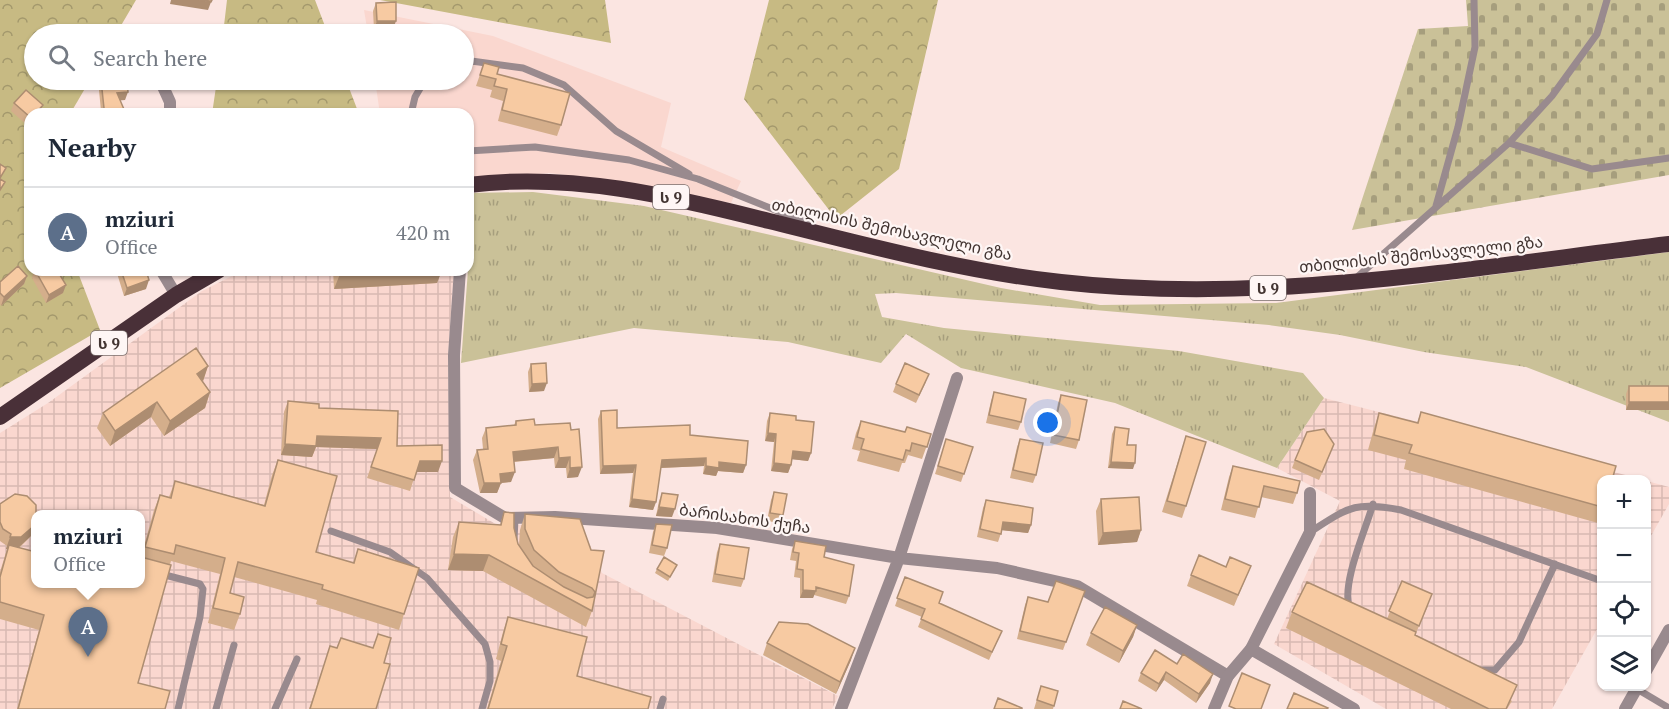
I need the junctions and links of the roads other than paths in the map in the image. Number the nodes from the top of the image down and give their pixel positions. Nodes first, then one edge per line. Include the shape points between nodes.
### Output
1 (1474, 0) edge
2 (1607, 0) edge
3 (474, 61) edge
4 (165, 90) edge
5 (419, 90) edge
6 (170, 108) edge
7 (412, 108) edge
8 (1509, 143) junction
9 (474, 151) edge
10 (1669, 158) edge
11 (698, 179) junction
12 (474, 185) edge
13 (1436, 206) junction
14 (1669, 244) edge
15 (869, 246) junction
16 (165, 276) edge
17 (209, 276) edge
18 (460, 276) edge
19 (1352, 282) junction
20 (176, 295) junction
21 (957, 378) dead end
22 (0, 417) edge
23 (1310, 493) dead end
24 (1373, 504) junction
25 (515, 518) junction
26 (331, 531) dead end
27 (1310, 532) junction
28 (513, 546) edge
29 (899, 558) junction
30 (1555, 564) junction
31 (150, 571) edge
32 (1597, 579) edge
33 (1356, 616) edge
34 (1669, 630) edge
35 (234, 645) dead end
36 (1251, 649) junction
37 (297, 659) dead end
38 (1651, 663) edge
39 (1476, 669) edge
40 (1228, 676) junction
41 (1635, 691) edge
42 (1642, 691) edge
43 (663, 699) dead end
44 (1669, 708) edge
45 (178, 709) edge
46 (216, 709) edge
47 (275, 709) edge
48 (483, 709) edge
49 (660, 709) edge
50 (841, 709) edge
51 (1214, 709) edge
52 (1354, 709) edge
53 (1625, 709) edge

1 - 13 lane via 1474,47 1458,127
2 - 8 lane via 1597,34 1588,48 1552,96
3 - 11 lane via 523,68 564,85 616,131
4 - 6 street
5 - 7 lane
8 - 10 lane via 1592,169
8 - 13 lane
9 - 11 lane via 535,147 629,160
11 - 15 lane
12 - 15 highway, თბილისის შემოსავლელი გზა / ს 9 via 549,180 630,188
13 - 19 lane
14 - 19 highway, თბილისის შემოსავლელი გზა / ს 9
15 - 19 highway, თბილისის შემოსავლელი გზა / ს 9 via 961,266 1105,286 1269,288
16 - 20 street
17 - 20 highway, ს 9
18 - 25 street, ბარისახოს ქუჩა via 454,355 455,488 506,518
20 - 22 highway, ს 9
21 - 29 street
23 - 27 street
24 - 27 lane via 1349,507
24 - 30 lane via 1401,510
24 - 33 lane via 1349,584 1348,607
25 - 28 lane
25 - 29 street, ბარისახოს ქუჩა via 717,528
26 - 48 lane via 390,552 427,578 485,644 490,681
27 - 36 street
29 - 40 street, ბარისახოს ქუჩა via 997,568 1077,586
29 - 50 street
30 - 32 lane
30 - 39 lane via 1519,642 1504,663 1495,670
31 - 45 lane via 200,584 203,589
34 - 38 street
35 - 46 lane
36 - 40 street
36 - 52 street
37 - 47 lane
40 - 51 street
41 - 53 street
42 - 44 lane
43 - 49 lane

